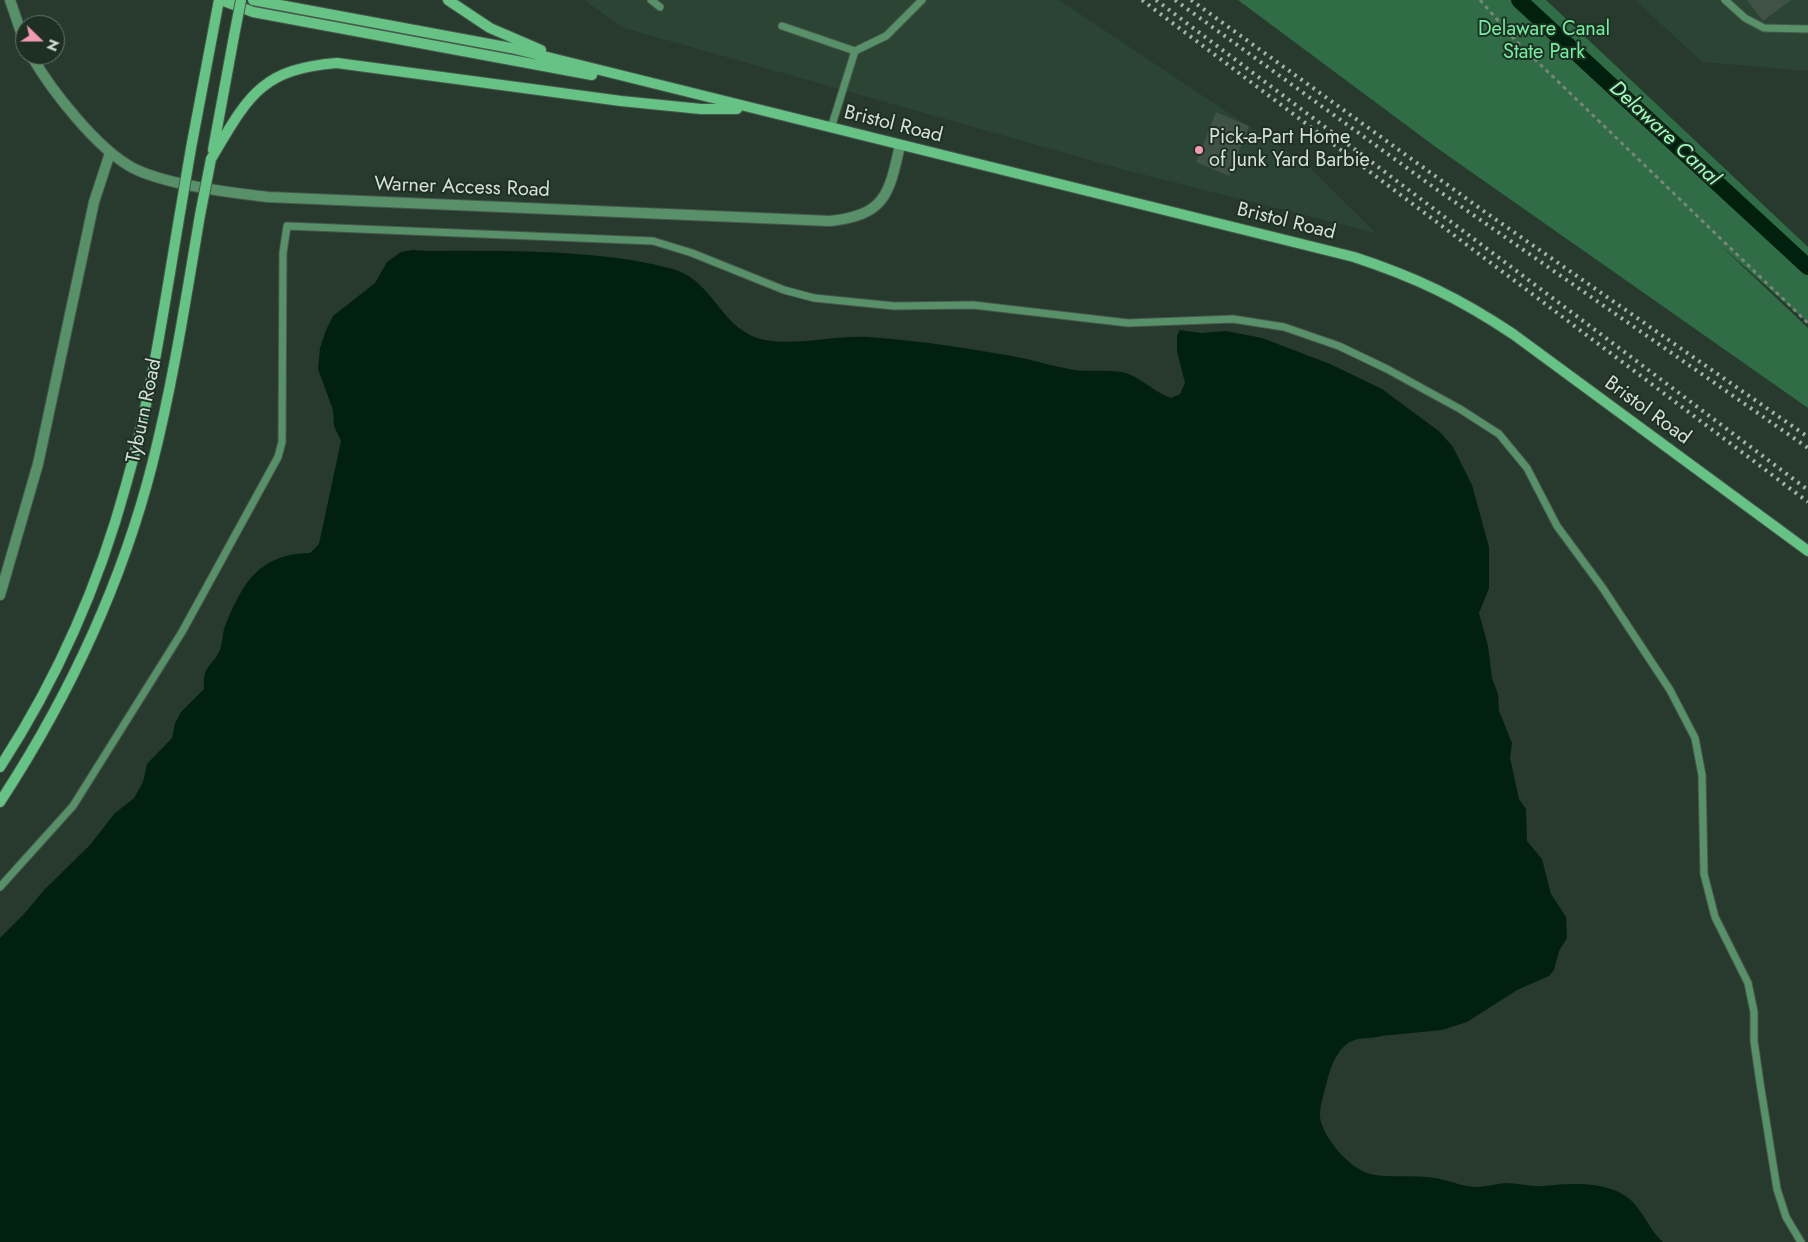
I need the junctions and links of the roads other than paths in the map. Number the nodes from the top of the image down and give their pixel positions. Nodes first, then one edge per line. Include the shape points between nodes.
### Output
1 (10, 0) edge
2 (220, 0) edge
3 (241, 0) edge
4 (253, 0) edge
5 (448, 0) edge
6 (651, 0) edge
7 (922, 0) edge
8 (1724, 0) edge
9 (660, 7) dead end
10 (15, 15) edge
11 (782, 26) dead end
12 (1808, 29) edge
13 (855, 51) junction
14 (38, 65) edge
15 (681, 92) junction
16 (754, 109) junction
17 (831, 128) junction
18 (900, 145) junction
19 (110, 153) junction
20 (211, 159) junction
21 (1808, 551) edge
22 (0, 595) edge
23 (0, 767) edge
24 (0, 802) edge
25 (0, 887) edge
26 (1801, 1242) edge

1 - 10 street
2 - 15 main road via 253,12
2 - 23 main road, Tyburn Road, bridge via 139,437 112,532 68,642 33,712
3 - 20 main road, Tyburn Road, bridge
4 - 15 main road via 511,48
5 - 15 main road via 490,28 530,46
6 - 9 lane
7 - 13 lane via 886,36
8 - 12 lane via 1745,18 1764,28
11 - 13 lane
13 - 17 lane
14 - 19 street, Warner Access Road via 62,102
15 - 16 main road, Bristol Road
16 - 17 main road, Bristol Road
16 - 20 main road via 702,109 630,102 337,63 279,74 259,89 244,106
17 - 18 main road, Bristol Road
18 - 19 street, Warner Access Road via 892,180 879,203 851,219 830,222 268,197 160,177 133,168
18 - 21 main road, Bristol Road via 1354,257 1429,284 1513,334
19 - 22 street via 94,202 38,464
20 - 24 main road, Tyburn Road, bridge via 158,441 131,538 80,662 29,757
25 - 26 lane via 73,806 182,632 278,457 282,442 283,253 287,226 653,241 814,298 894,306 973,305 1128,323 1233,318 1284,327 1339,346 1388,369 1460,408 1499,434 1527,468 1557,526 1670,690 1697,747 1704,800 1704,874 1715,917 1748,983 1777,1189 1786,1217

